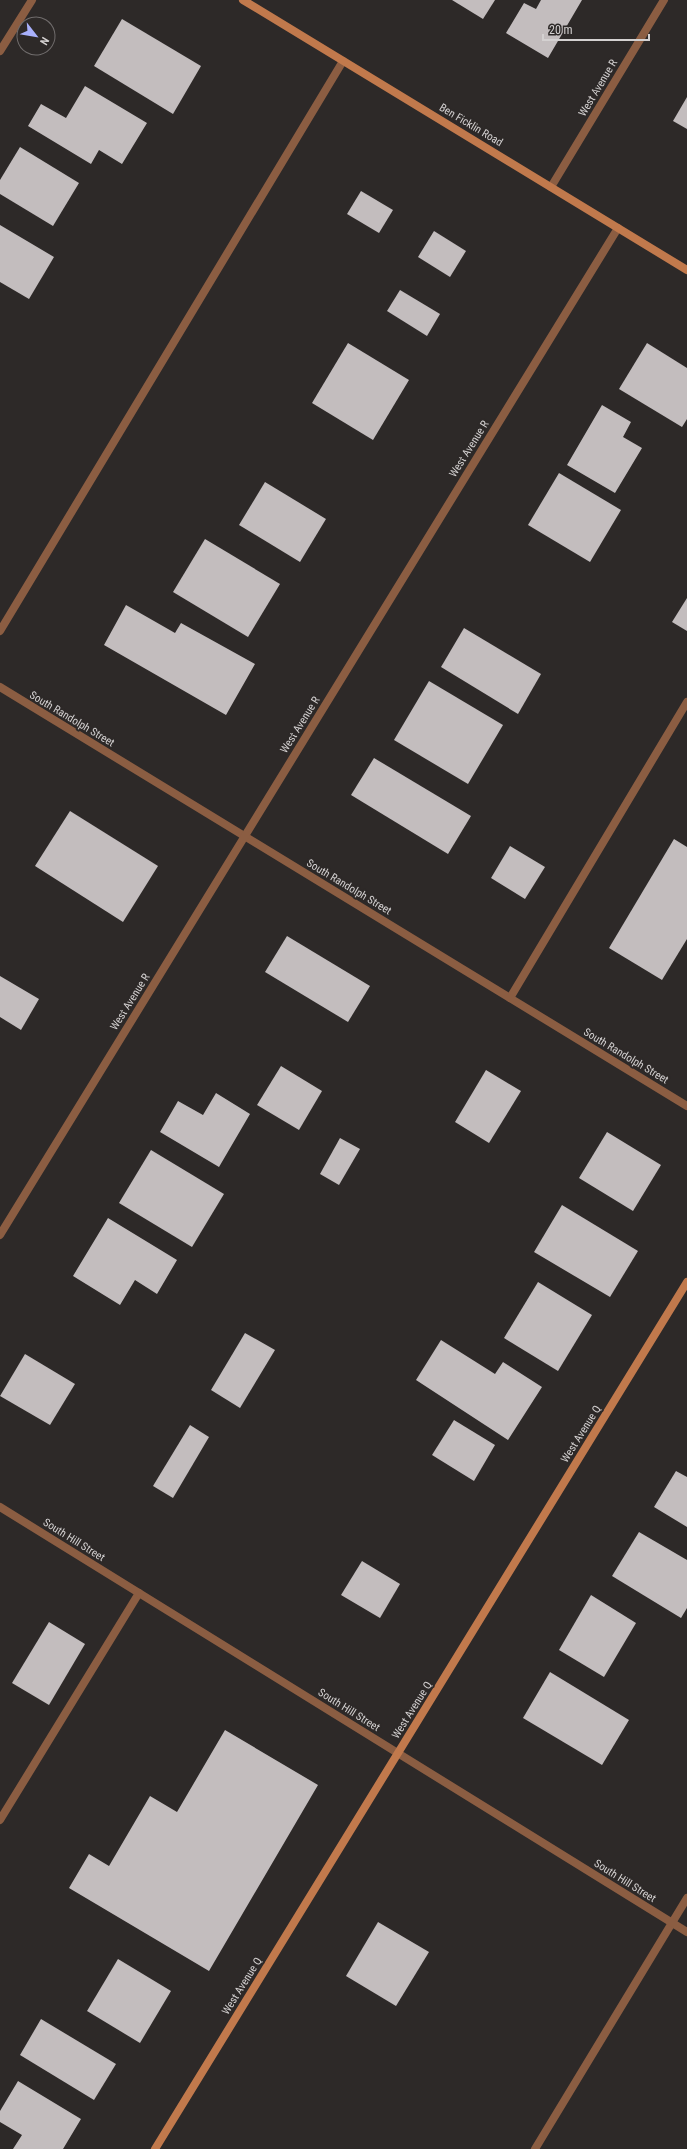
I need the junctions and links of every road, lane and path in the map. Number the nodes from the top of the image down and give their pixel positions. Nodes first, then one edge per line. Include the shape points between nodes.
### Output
1 (32, 0) edge
2 (243, 0) edge
3 (664, 0) edge
4 (0, 51) edge
5 (343, 61) junction
6 (551, 187) junction
7 (618, 228) junction
8 (687, 270) edge
9 (0, 631) edge
10 (0, 687) edge
11 (687, 702) edge
12 (244, 836) junction
13 (510, 998) junction
14 (687, 1106) edge
15 (0, 1235) edge
16 (687, 1282) edge
17 (0, 1507) edge
18 (139, 1593) junction
19 (398, 1754) junction
20 (0, 1820) edge
21 (687, 1898) edge
22 (672, 1923) junction
23 (687, 1932) edge
24 (155, 2149) edge
25 (535, 2149) edge

1 - 4 street
2 - 5 street, Ben Ficklin Road
3 - 6 street, West Avenue R
5 - 6 street, Ben Ficklin Road
5 - 9 street
6 - 7 street, Ben Ficklin Road
7 - 8 street, Ben Ficklin Road
7 - 12 street, West Avenue R
10 - 12 street, South Randolph Street
11 - 13 street
12 - 13 street, South Randolph Street
12 - 15 street, West Avenue R
13 - 14 street, South Randolph Street
16 - 19 street, West Avenue Q
17 - 18 street, South Hill Street
18 - 19 street, South Hill Street
18 - 20 street
19 - 22 street, South Hill Street
19 - 24 street, West Avenue Q
21 - 22 street
22 - 23 street, South Hill Street
22 - 25 street

